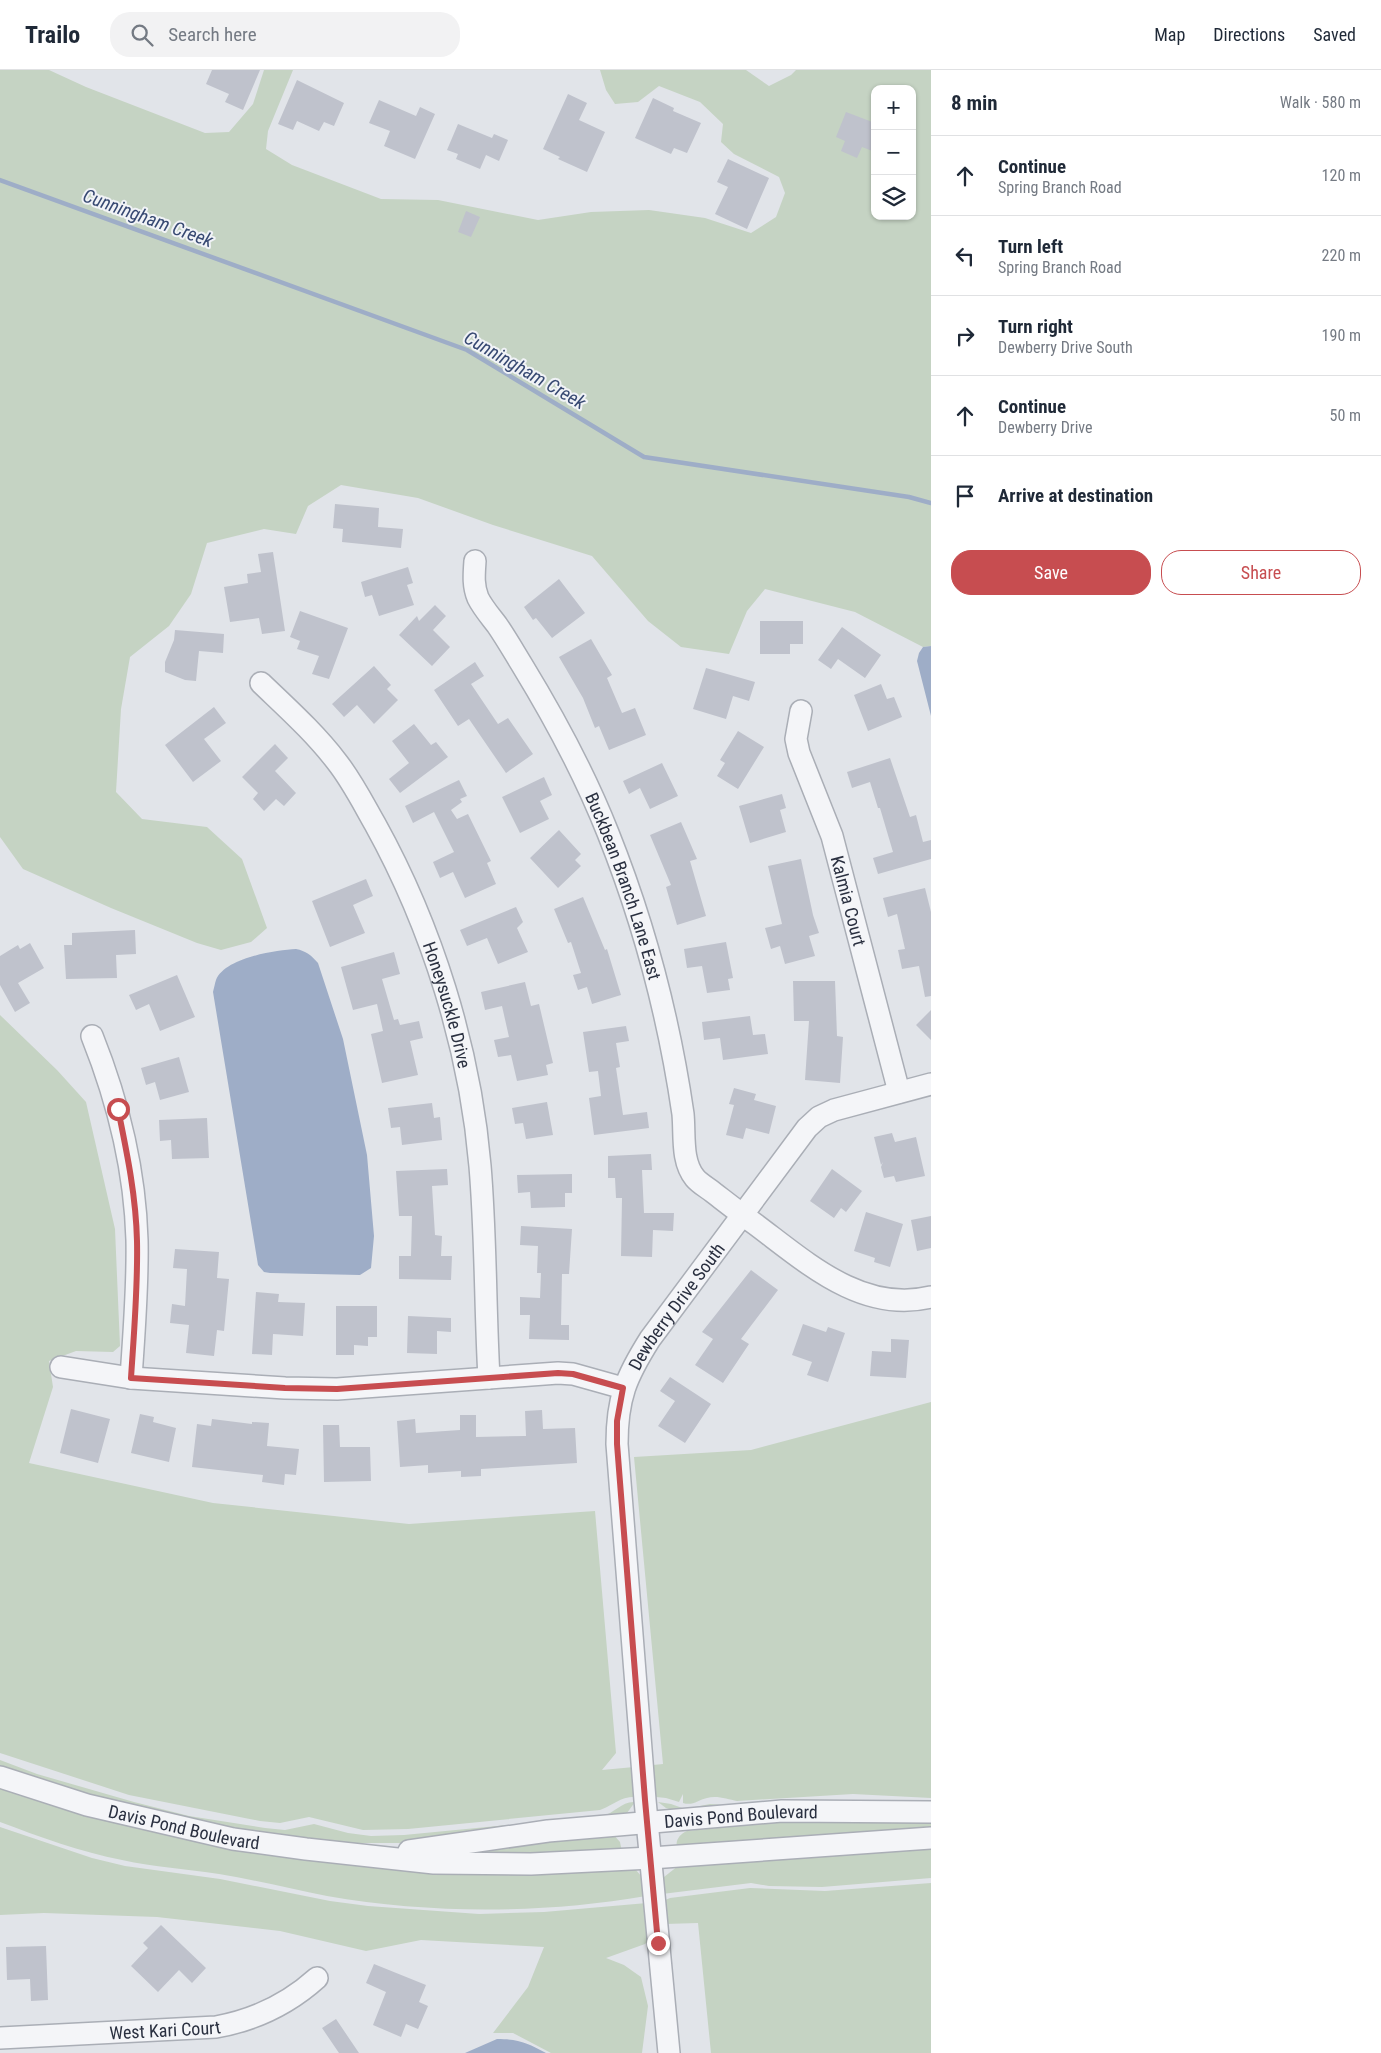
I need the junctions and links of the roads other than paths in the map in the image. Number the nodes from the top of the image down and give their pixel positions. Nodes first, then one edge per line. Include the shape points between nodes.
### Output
1 (475, 561) dead end
2 (261, 683) dead end
3 (800, 711) dead end
4 (92, 1036) dead end
5 (931, 1084) edge
6 (899, 1092) junction
7 (742, 1215) junction
8 (931, 1297) edge
9 (61, 1366) dead end
10 (131, 1378) junction
11 (489, 1378) junction
12 (623, 1388) junction
13 (0, 1777) edge
14 (931, 1812) edge
15 (647, 1822) junction
16 (931, 1838) edge
17 (374, 1855) junction
18 (651, 1858) junction
19 (317, 1978) dead end
20 (0, 2038) edge
21 (669, 2053) edge

1 - 7 street, Buckbean Branch Lane East via 473,580 479,601 549,708 608,832 633,901 656,976 673,1053 690,1169 696,1178
2 - 11 street, Honeysuckle Drive via 316,736 355,788 404,883 441,980 461,1052 480,1164
3 - 6 street, Kalmia Court via 796,739 799,753 832,836
4 - 10 street via 118,1109 134,1199 137,1280
5 - 6 street, Dewberry Drive South
6 - 7 street, Dewberry Drive South via 819,1117 807,1128
7 - 8 street, Buckbean Branch Lane East via 823,1274 855,1291 899,1300
7 - 12 street, Dewberry Drive South via 650,1340
9 - 10 street
10 - 11 street via 337,1389
11 - 12 street via 573,1374
12 - 15 street, Dewberry Drive South via 617,1444
13 - 17 street, Davis Pond Boulevard via 86,1805 233,1839
14 - 15 street, Davis Pond Boulevard via 782,1811
15 - 17 street, Davis Pond Boulevard via 548,1831
15 - 18 street, Dewberry Drive South
16 - 18 street, Davis Pond Boulevard
17 - 18 street, Davis Pond Boulevard via 434,1863 531,1864
18 - 21 street, Dewberry Drive South
19 - 20 street, West Kari Court via 284,2004 262,2015 216,2027

